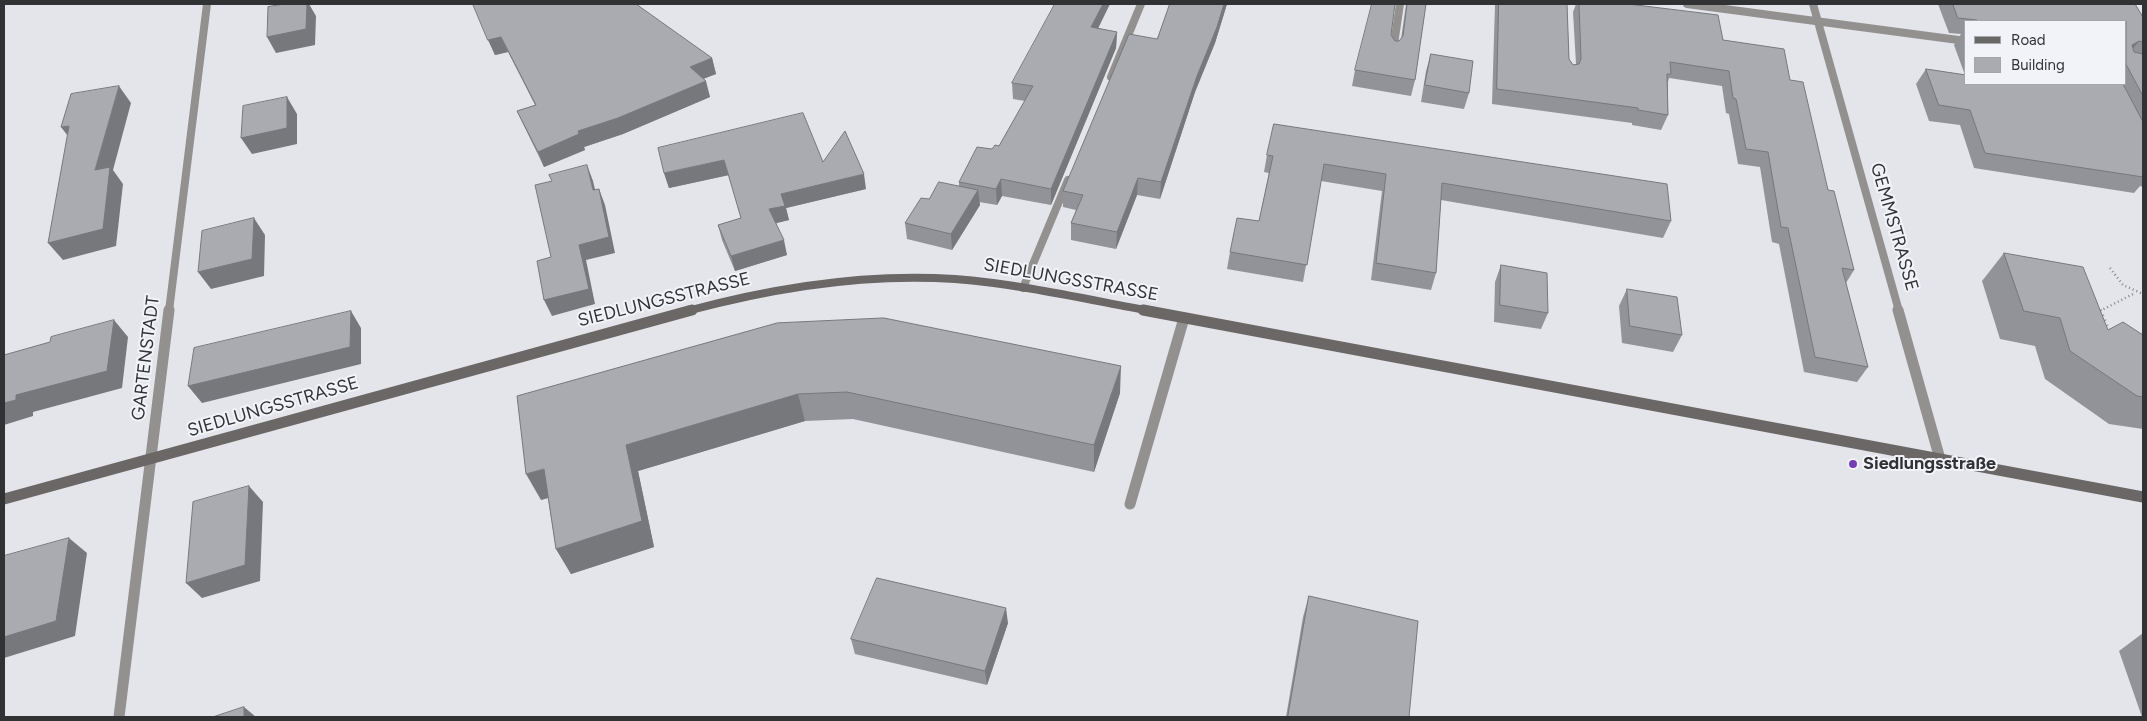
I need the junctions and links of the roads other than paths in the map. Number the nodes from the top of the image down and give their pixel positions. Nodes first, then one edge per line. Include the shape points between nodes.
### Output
1 (207, 4) edge
2 (1142, 4) edge
3 (1400, 4) edge
4 (1687, 4) edge
5 (1813, 4) edge
6 (1818, 21) junction
7 (1964, 41) edge
8 (1392, 51) edge
9 (1107, 86) edge
10 (1072, 169) edge
11 (1023, 288) junction
12 (1184, 318) junction
13 (151, 459) junction
14 (1940, 459) junction
15 (2143, 497) edge
16 (4, 499) edge
17 (1130, 504) dead end
18 (119, 717) edge

1 - 13 street, GARTENSTADT
2 - 9 street
3 - 8 street
4 - 6 street
5 - 6 street, GEMMSTRASSE
6 - 7 street
6 - 14 street, GEMMSTRASSE
10 - 11 street
11 - 12 street, SIEDLUNGSSTRASSE
11 - 13 street, SIEDLUNGSSTRASSE via 921,278 871,279 762,293
12 - 14 street, SIEDLUNGSSTRASSE
12 - 17 street
13 - 16 street, SIEDLUNGSSTRASSE
13 - 18 street, GARTENSTADT
14 - 15 street, SIEDLUNGSSTRASSE

